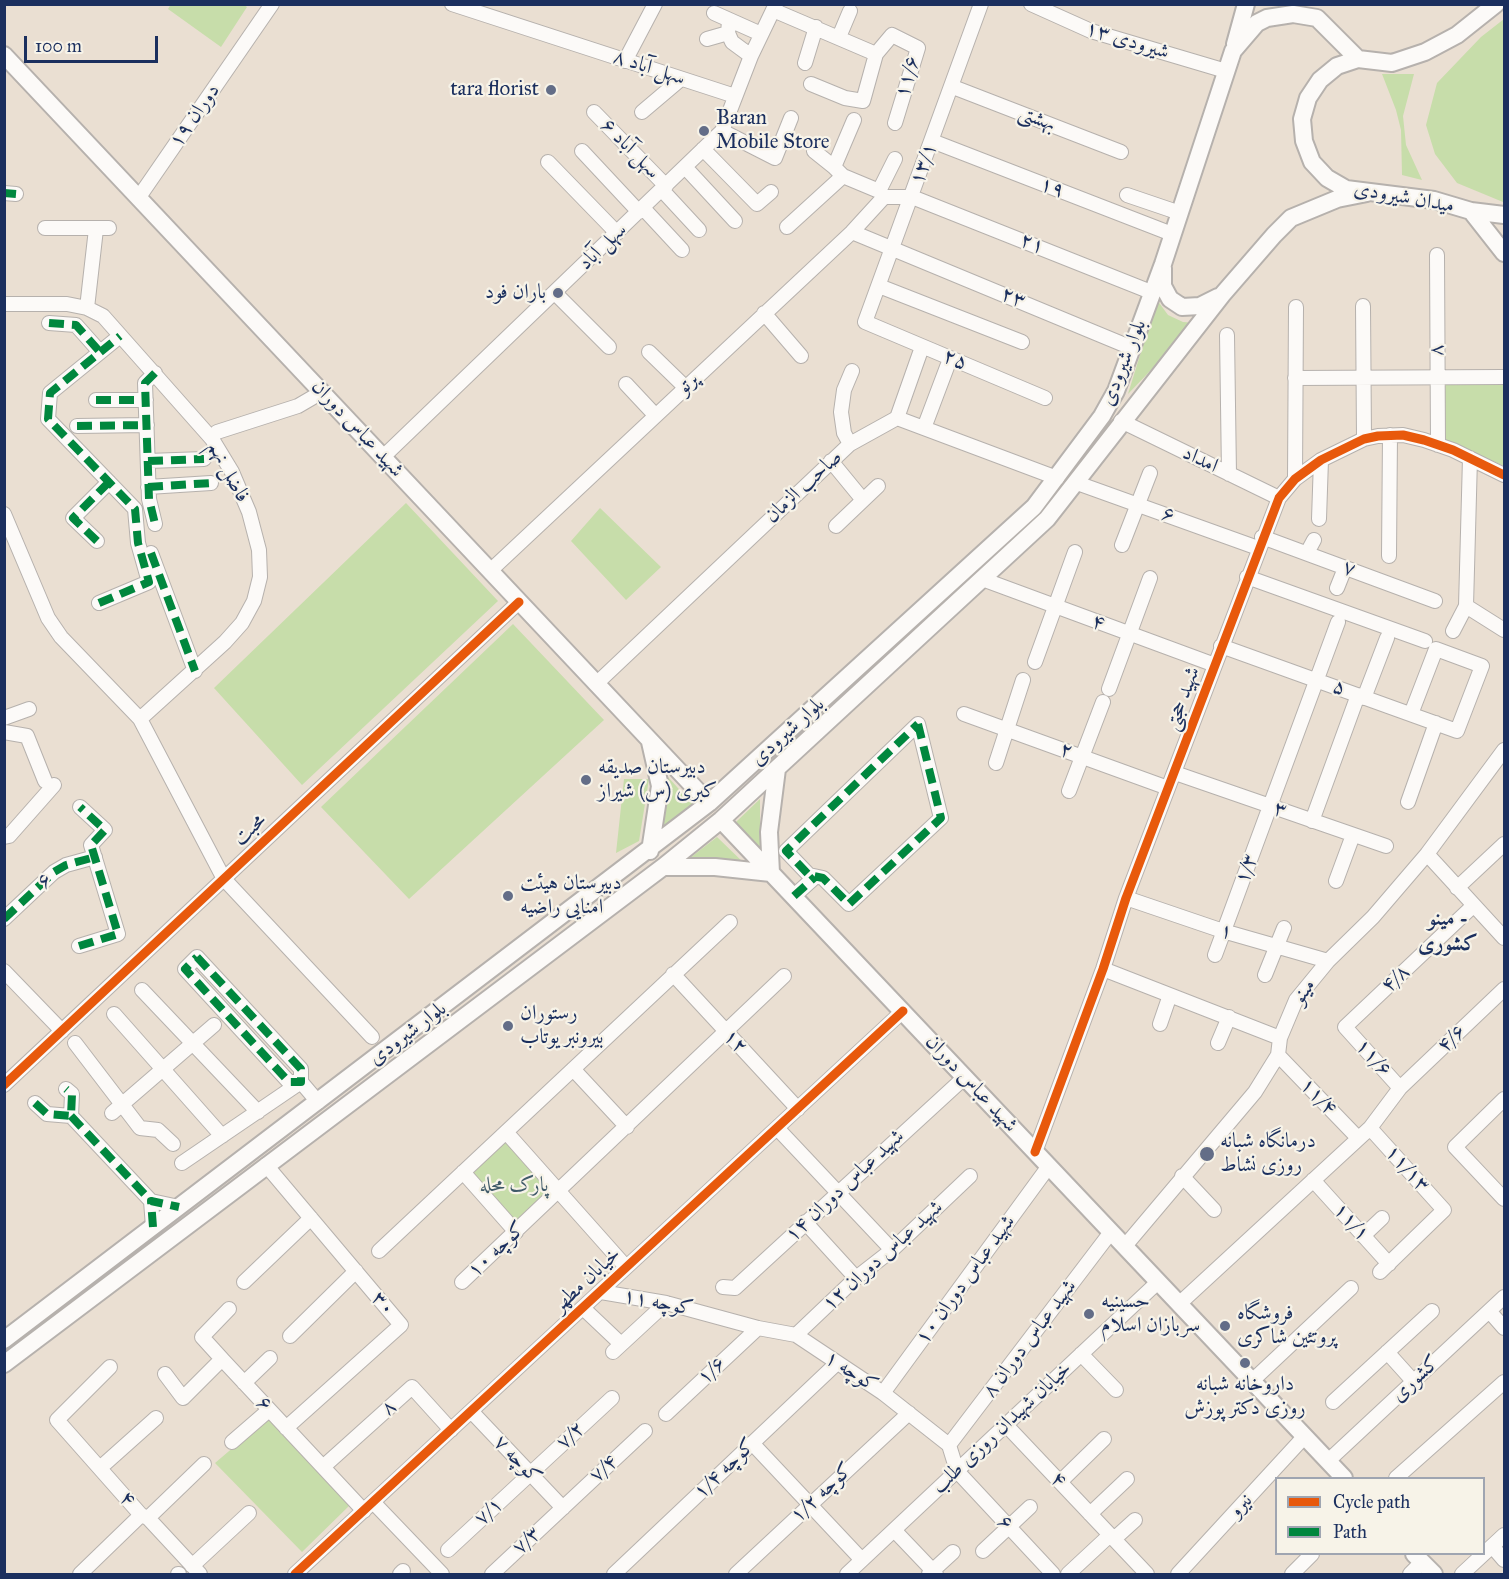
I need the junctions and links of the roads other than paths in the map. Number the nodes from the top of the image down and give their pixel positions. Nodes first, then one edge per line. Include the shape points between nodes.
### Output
1 (272, 4) edge
2 (452, 4) edge
3 (655, 4) edge
4 (981, 4) edge
5 (1031, 4) edge
6 (1246, 4) edge
7 (1304, 4) edge
8 (1496, 4) edge
9 (774, 7) edge
10 (850, 11) dead end
11 (1318, 11) edge
12 (714, 13) dead end
13 (728, 27) junction
14 (816, 27) junction
15 (761, 34) junction
16 (839, 37) junction
17 (707, 39) dead end
18 (1233, 51) junction
19 (876, 54) junction
20 (4, 55) edge
21 (751, 56) junction
22 (1358, 59) junction
23 (625, 61) junction
24 (805, 63) dead end
25 (1226, 71) junction
26 (681, 79) junction
27 (811, 84) dead end
28 (953, 87) junction
29 (735, 96) junction
30 (594, 112) dead end
31 (642, 112) dead end
32 (791, 118) dead end
33 (854, 120) dead end
34 (895, 123) dead end
35 (722, 131) junction
36 (932, 141) junction
37 (704, 148) junction
38 (582, 151) dead end
39 (814, 151) dead end
40 (1121, 152) dead end
41 (895, 159) dead end
42 (548, 162) dead end
43 (685, 167) junction
44 (839, 172) junction
45 (664, 188) junction
46 (771, 192) dead end
47 (1367, 193) junction
48 (882, 194) junction
49 (1127, 195) dead end
50 (139, 197) junction
51 (912, 197) junction
52 (641, 210) junction
53 (1472, 211) junction
54 (1180, 213) junction
55 (1504, 215) edge
56 (735, 221) dead end
57 (787, 227) dead end
58 (45, 228) dead end
59 (699, 230) dead end
60 (852, 232) junction
61 (617, 233) junction
62 (1172, 234) junction
63 (893, 248) junction
64 (682, 250) dead end
65 (1504, 253) edge
66 (1437, 255) dead end
67 (1163, 264) junction
68 (879, 286) junction
69 (1151, 292) junction
70 (555, 293) junction
71 (1222, 295) junction
72 (4, 304) edge
73 (1363, 306) dead end
74 (1296, 307) dead end
75 (87, 308) junction
76 (764, 313) junction
77 (865, 322) joint
78 (49, 323) dead end
79 (1227, 335) dead end
80 (120, 336) junction
81 (1022, 342) dead end
82 (609, 347) dead end
83 (922, 347) junction
84 (1132, 348) junction
85 (100, 352) junction
86 (649, 352) dead end
87 (801, 356) dead end
88 (950, 359) junction
89 (852, 371) dead end
90 (155, 373) junction
91 (1504, 377) edge
92 (1295, 378) junction
93 (1363, 378) junction
94 (1437, 378) junction
95 (626, 384) dead end
96 (685, 387) junction
97 (322, 392) junction
98 (1045, 398) dead end
99 (96, 400) dead end
100 (146, 400) junction
101 (655, 415) junction
102 (897, 418) junction
103 (1121, 421) junction
104 (147, 425) junction
105 (77, 426) dead end
106 (924, 428) junction
107 (217, 432) dead end
108 (1389, 435) junction
109 (1364, 439) junction
110 (850, 444) junction
111 (1438, 445) junction
112 (383, 458) junction
113 (1470, 458) junction
114 (204, 459) dead end
115 (1321, 460) junction
116 (148, 461) junction
117 (831, 462) junction
118 (1150, 473) dead end
119 (1229, 474) junction
120 (1504, 475) edge
121 (1056, 478) junction
122 (1295, 479) junction
123 (109, 482) junction
124 (211, 483) dead end
125 (1077, 483) junction
126 (878, 486) dead end
127 (148, 487) junction
128 (1279, 498) junction
129 (863, 500) junction
130 (1138, 503) junction
131 (4, 514) edge
132 (1319, 519) dead end
133 (155, 524) dead end
134 (836, 526) dead end
135 (1314, 540) dead end
136 (97, 541) dead end
137 (1260, 543) junction
138 (1122, 545) dead end
139 (1074, 552) dead end
140 (151, 553) dead end
141 (1307, 554) junction
142 (1389, 556) dead end
143 (1371, 562) dead end
144 (1346, 568) junction
145 (490, 571) junction
146 (1367, 576) junction
147 (1247, 577) junction
148 (1150, 578) dead end
149 (982, 579) junction
150 (1337, 588) dead end
151 (1435, 601) dead end
152 (519, 602) junction
153 (99, 603) dead end
154 (929, 604) junction
155 (1466, 606) junction
156 (1055, 607) junction
157 (941, 617) junction
158 (1338, 622) dead end
159 (1504, 629) edge
160 (1453, 631) dead end
161 (1130, 634) junction
162 (1388, 638) dead end
163 (1431, 645) junction
164 (1221, 646) junction
165 (1035, 662) dead end
166 (1215, 665) junction
167 (195, 671) junction
168 (1023, 680) dead end
169 (1316, 680) junction
170 (596, 684) junction
171 (1361, 696) junction
172 (29, 709) dead end
173 (964, 714) dead end
174 (1411, 714) junction
175 (4, 718) edge
176 (140, 719) junction
177 (1436, 723) junction
178 (1007, 730) junction
179 (4, 732) edge
180 (650, 741) junction
181 (1504, 750) edge
182 (1082, 756) junction
183 (996, 763) dead end
184 (777, 769) junction
185 (1175, 773) junction
186 (690, 784) junction
187 (727, 787) junction
188 (1168, 788) junction
189 (1069, 791) dead end
190 (1408, 802) dead end
191 (709, 803) junction
192 (1270, 806) junction
193 (80, 807) dead end
194 (721, 820) junction
195 (1312, 821) junction
196 (1353, 835) junction
197 (4, 837) edge
198 (1504, 844) edge
199 (1386, 846) dead end
200 (650, 851) junction
201 (1427, 854) junction
202 (94, 857) junction
203 (663, 867) junction
204 (771, 873) junction
205 (815, 877) junction
206 (224, 879) junction
207 (1336, 881) dead end
208 (1457, 888) junction
209 (794, 896) junction
210 (1126, 898) junction
211 (1473, 906) junction
212 (4, 919) edge
213 (730, 922) dead end
214 (1284, 928) dead end
215 (1223, 932) junction
216 (1504, 939) edge
217 (1277, 945) junction
218 (79, 946) dead end
219 (1215, 955) dead end
220 (1328, 961) junction
221 (1103, 969) junction
222 (673, 974) junction
223 (1265, 975) dead end
224 (784, 976) dead end
225 (7, 979) edge
226 (468, 988) junction
227 (1504, 989) edge
228 (142, 990) dead end
229 (1170, 995) junction
230 (454, 999) junction
231 (473, 1009) junction
232 (903, 1011) junction
233 (114, 1014) dead end
234 (1228, 1017) junction
235 (1160, 1024) dead end
236 (214, 1025) dead end
237 (1345, 1027) joint
238 (62, 1031) junction
239 (724, 1031) junction
240 (372, 1036) dead end
241 (1280, 1038) junction
242 (75, 1043) dead end
243 (193, 1043) junction
244 (1218, 1043) dead end
245 (1278, 1055) junction
246 (163, 1069) junction
247 (573, 1069) junction
248 (965, 1077) junction
249 (301, 1083) junction
250 (4, 1085) edge
251 (1400, 1088) junction
252 (66, 1089) dead end
253 (1504, 1099) edge
254 (318, 1102) junction
255 (35, 1103) dead end
256 (798, 1109) junction
257 (117, 1110) junction
258 (258, 1112) junction
259 (71, 1116) junction
260 (627, 1127) junction
261 (777, 1128) junction
262 (1370, 1128) junction
263 (506, 1132) junction
264 (222, 1136) junction
265 (1358, 1138) junction
266 (173, 1144) dead end
267 (1035, 1152) junction
268 (182, 1163) dead end
269 (266, 1165) junction
270 (1049, 1166) junction
271 (463, 1172) junction
272 (970, 1176) dead end
273 (1182, 1176) junction
274 (1313, 1180) junction
275 (838, 1192) junction
276 (558, 1193) junction
277 (1504, 1199) edge
278 (151, 1201) junction
279 (179, 1207) junction
280 (1214, 1210) dead end
281 (311, 1218) junction
282 (1382, 1218) dead end
283 (805, 1222) junction
284 (153, 1227) junction
285 (516, 1232) junction
286 (1111, 1232) junction
287 (1363, 1236) junction
288 (1125, 1246) junction
289 (892, 1250) junction
290 (379, 1251) dead end
291 (626, 1267) junction
292 (1384, 1268) joint
293 (356, 1271) junction
294 (856, 1278) junction
295 (244, 1282) dead end
296 (462, 1282) dead end
297 (1158, 1282) junction
298 (723, 1287) dead end
299 (1351, 1288) dead end
300 (601, 1292) junction
301 (1504, 1297) edge
302 (666, 1303) junction
303 (1179, 1304) junction
304 (582, 1308) junction
305 (229, 1309) dead end
306 (1432, 1311) dead end
307 (1490, 1312) junction
308 (714, 1315) joint
309 (758, 1328) junction
310 (1504, 1328) edge
311 (290, 1335) dead end
312 (796, 1335) junction
313 (4, 1340) edge
314 (1387, 1352) junction
315 (1082, 1354) junction
316 (270, 1358) dead end
317 (222, 1359) junction
318 (4, 1364) edge
319 (836, 1364) junction
320 (110, 1367) dead end
321 (165, 1374) dead end
322 (1252, 1381) junction
323 (1414, 1382) junction
324 (1504, 1382) edge
325 (244, 1383) junction
326 (1116, 1390) dead end
327 (883, 1393) junction
328 (612, 1398) dead end
329 (1332, 1402) dead end
330 (269, 1410) junction
331 (471, 1411) junction
332 (909, 1413) junction
333 (666, 1414) dead end
334 (156, 1418) dead end
335 (1006, 1425) junction
336 (286, 1428) junction
337 (451, 1430) junction
338 (645, 1431) dead end
339 (1304, 1437) junction
340 (1104, 1439) dead end
341 (232, 1442) dead end
342 (752, 1443) junction
343 (949, 1445) junction
344 (1328, 1461) junction
345 (204, 1464) dead end
346 (323, 1467) junction
347 (100, 1468) junction
348 (957, 1471) junction
349 (530, 1474) junction
350 (1342, 1477) edge
351 (1398, 1477) edge
352 (1127, 1479) dead end
353 (1060, 1482) junction
354 (810, 1504) junction
355 (369, 1507) junction
356 (563, 1508) junction
357 (1030, 1508) dead end
358 (249, 1513) dead end
359 (1090, 1514) junction
360 (144, 1517) junction
361 (1136, 1520) dead end
362 (1009, 1528) junction
363 (894, 1530) junction
364 (1504, 1534) edge
365 (1112, 1537) junction
366 (1492, 1546) junction
367 (448, 1550) dead end
368 (983, 1551) dead end
369 (953, 1552) dead end
370 (1485, 1553) edge
371 (1311, 1555) edge
372 (1482, 1555) edge
373 (1418, 1558) edge
374 (862, 1560) junction
375 (1504, 1560) edge
376 (196, 1570) edge
377 (623, 1571) edge
378 (851, 1573) edge
379 (932, 1573) edge
380 (80, 1575) edge
381 (295, 1575) edge
382 (442, 1575) edge
383 (492, 1575) edge
384 (736, 1575) edge
385 (1053, 1575) edge
386 (1068, 1575) edge
387 (1148, 1575) edge
388 (1178, 1575) edge
389 (1292, 1575) edge
390 (1410, 1575) edge
391 (1434, 1575) edge
392 (1461, 1575) edge

1 - 50 street, دوران ۱۹
2 - 23 street, سهل آباد ۸
3 - 23 street
4 - 28 street, ۱۳/۱
5 - 25 street, شیرودی ۱۳ via 1090,31
6 - 18 main road
7 - 11 main road
8 - 22 main road via 1456,35 1425,52 1392,63
9 - 14 street
9 - 15 street, سهل آباد
10 - 16 street
11 - 18 main road, بلوار شیرودی via 1267,18 1257,23
11 - 22 main road
12 - 13 street
13 - 15 street
13 - 17 street
13 - 21 street via 732,42
14 - 16 street
14 - 24 street
15 - 21 street, سهل آباد
16 - 19 street
18 - 25 main road, بلوار شیرودی
19 - 27 street via 863,101
19 - 34 street, ۱۱/۶ via 892,35 918,48
20 - 50 main road, شهید عباس دوران
21 - 29 street, سهل آباد
22 - 47 main road, میدان شیرودی via 1337,66 1320,80 1308,98 1302,119 1304,141 1312,162 1327,178 1346,189
23 - 26 street, سهل آباد ۸
25 - 54 main road, بلوار شیرودی
26 - 29 street, سهل آباد ۸
26 - 31 street
28 - 36 street, ۱۳/۱
28 - 40 street, بهشتی
29 - 35 street, سهل آباد
30 - 45 street, سهل آباد ۶
32 - 35 street via 776,158
33 - 44 street
35 - 37 street, سهل آباد
36 - 51 street, ۱۳/۱
36 - 62 street, ۱۹
37 - 43 street, سهل آباد
37 - 46 street via 757,204
38 - 52 street
39 - 44 street
41 - 48 street, پرتو
42 - 61 street
43 - 45 street, سهل آباد
43 - 56 street
44 - 48 street
44 - 57 street
45 - 52 street, سهل آباد
45 - 59 street, سهل آباد ۶
47 - 53 main road, میدان شیرودی via 1434,200
47 - 71 main road, بلوار شیرودی via 1337,199 1291,218
48 - 51 street
48 - 60 street, پرتو
49 - 54 street
50 - 97 main road, شهید عباس دوران
51 - 63 street, ۱۳/۱
51 - 69 street, ۲۱
52 - 61 street, سهل آباد
52 - 64 street
53 - 55 main road, میدان شیرودی
53 - 65 main road
54 - 62 main road, بلوار شیرودی
58 - 75 street via 102,228
60 - 63 street, ۲۳
60 - 76 street, پرتو
61 - 70 street, سهل آباد
62 - 67 main road, بلوار شیرودی
63 - 68 street, ۱۳/۱
63 - 84 street, ۲۳
66 - 94 street, ۸
67 - 69 main road, بلوار شیرودی
67 - 71 main road via 1163,286 1170,299 1182,307 1200,306
68 - 77 street, ۱۳/۱
68 - 81 street
69 - 84 main road, بلوار شیرودی
70 - 82 street
70 - 112 street, سهل آباد
71 - 103 main road, بلوار شیرودی
72 - 75 street, فاضل نهم via 67,304
73 - 93 street
74 - 92 street
75 - 80 street, فاضل نهم via 102,316
76 - 87 street
76 - 96 street, پرتو
77 - 83 street, ۲۵
78 - 85 street via 76,326
79 - 119 street
80 - 85 street
80 - 90 street, فاضل نهم
83 - 88 street, ۲۵
83 - 102 street
84 - 121 main road, بلوار شیرودی via 1116,392 1102,416
85 - 123 street via 50,393 48,419
86 - 96 street
88 - 98 street, ۲۵
88 - 106 street
89 - 110 street via 841,412
90 - 100 street via 145,383
90 - 167 street, فاضل نهم via 212,439 232,472 259,550 260,577 254,602 242,623
91 - 94 street
92 - 93 street
92 - 122 street
93 - 94 street
93 - 109 street
94 - 111 street, ۸
95 - 101 street
96 - 101 street, پرتو
97 - 107 street via 298,406
97 - 112 main road, شهید عباس دوران
99 - 100 street
100 - 104 street
101 - 145 street, پرتو
102 - 106 street
102 - 110 street, صاحب الزمان
103 - 119 street, امداد
103 - 125 main road, بلوار شیرودی
104 - 105 street
104 - 116 street
106 - 121 street
108 - 109 street, شهید حجتی
108 - 111 street, شهید حجتی
108 - 142 street
109 - 115 street, شهید حجتی
110 - 117 street, صاحب الزمان
111 - 113 street, شهید حجتی
112 - 145 main road, شهید عباس دوران
113 - 120 street, شهید حجتی
113 - 155 street
114 - 116 street
115 - 122 street, شهید حجتی
115 - 132 street
116 - 127 street
117 - 129 street
117 - 170 street, صاحب الزمان
118 - 130 street
119 - 128 street, امداد
121 - 154 main road, بلوار شیرودی via 1034,507
122 - 128 street, شهید حجتی
123 - 136 street via 74,518
123 - 153 street via 135,509 138,543 149,582
124 - 127 street
125 - 130 street, ۶
125 - 149 main road, بلوار شیرودی via 1047,519
126 - 129 street
127 - 133 street
128 - 137 street, شهید حجتی
129 - 134 street
130 - 137 street, ۶
130 - 138 street
131 - 176 street via 48,618 61,637
135 - 141 street
137 - 141 street, ۷
137 - 147 street, شهید حجتی
139 - 156 street
140 - 167 street
141 - 144 street, ۷
143 - 146 street
144 - 146 street, ۷
144 - 150 street
145 - 152 main road, شهید عباس دوران
146 - 151 street, ۷
147 - 163 street
147 - 164 street, شهید حجتی
148 - 161 street
149 - 156 street, ۴
149 - 157 main road, بلوار شیرودی
152 - 170 main road, شهید عباس دوران
152 - 206 street, محبت
154 - 157 main road
154 - 187 main road, بلوار شیرودی
155 - 159 street
155 - 160 street
156 - 161 street, ۴
156 - 165 street
157 - 184 main road, بلوار شیرودی
158 - 169 street, ۱/۳
161 - 166 street, ۴
161 - 182 street
162 - 171 street
163 - 174 street
163 - 177 street, ۵ via 1482,666 1457,731
164 - 166 street, شهید حجتی
164 - 169 street, ۵
166 - 185 street, شهید حجتی
167 - 176 street, فاضل نهم
168 - 178 street
169 - 171 street, ۵
169 - 192 street, ۱/۳
170 - 180 main road, شهید عباس دوران
171 - 174 street, ۵
171 - 195 street
172 - 175 street
173 - 178 street, ۲
174 - 177 street, ۵
176 - 206 street
177 - 190 street
178 - 182 street, ۲
178 - 183 street
179 - 197 street via 27,736 49,783 9,836
180 - 186 main road, شهید عباس دوران
180 - 200 main road via 660,786
181 - 201 street, مینو
182 - 188 street, ۲
182 - 189 street
184 - 194 main road, بلوار شیرودی
184 - 204 main road via 768,832
185 - 188 street, شهید حجتی
185 - 192 street, ۳
186 - 187 main road via 709,789
186 - 191 main road, شهید عباس دوران
187 - 191 main road, بلوار شیرودی
188 - 210 street, شهید حجتی
191 - 200 main road, بلوار شیرودی
192 - 195 street, ۳
192 - 215 street, ۱/۳
193 - 202 street via 105,830 91,845
194 - 203 main road, بلوار شیرودی
194 - 204 main road, شهید عباس دوران
195 - 196 street, ۳
196 - 199 street, ۳
196 - 207 street
198 - 208 street
200 - 226 main road, بلوار شیرودی
201 - 208 street
201 - 220 street, مینو via 1373,917
202 - 212 street, ۶ via 54,872
202 - 218 street via 118,934
203 - 204 main road
203 - 231 main road, بلوار شیرودی
204 - 209 main road, شهید عباس دوران
205 - 205 street via 824,878 849,904 941,818 918,724 786,851 809,876
205 - 209 street
206 - 238 street, محبت
206 - 240 street
208 - 211 street
209 - 232 main road, شهید عباس دوران
210 - 215 street, ۱
210 - 221 street, شهید حجتی
211 - 216 street
211 - 237 street, ۴/۸
213 - 222 street
214 - 217 street
215 - 217 street, ۱
215 - 219 street, ۱/۳
217 - 220 street, ۱
217 - 223 street
220 - 241 street, مینو via 1296,1000
221 - 229 street
221 - 267 street, شهید حجتی
222 - 239 street, ۱۲
222 - 247 street
224 - 239 street, کوچه ۱۰
225 - 238 street
226 - 230 main road, بلوار شیرودی
226 - 231 main road
227 - 251 street, ۴/۶
228 - 243 street
229 - 234 street
229 - 235 street
230 - 231 main road
230 - 254 main road, بلوار شیرودی
231 - 269 main road, بلوار شیرودی
232 - 248 main road, شهید عباس دوران
232 - 256 street, خیابان مطهر
233 - 246 street
234 - 241 street
234 - 244 street
236 - 243 street
237 - 251 street, ۱۱/۶
238 - 250 street, محبت
239 - 256 street, ۱۲
239 - 260 street, کوچه ۱۰
241 - 245 street, مینو
242 - 257 street
243 - 246 street
243 - 258 street
245 - 265 street, ۱۱/۴
245 - 273 street, مینو via 1255,1092
246 - 257 street
246 - 264 street
247 - 260 street
247 - 263 street
248 - 267 main road, شهید عباس دوران
248 - 275 street, شهید عباس دوران ۱۴
249 - 249 street via 301,1069 197,957 185,969 289,1082
249 - 254 street
249 - 258 street
251 - 262 street, ۴/۶
252 - 259 street via 72,1094
253 - 277 street via 1455,1147
254 - 279 main road, بلوار شیرودی
255 - 259 street via 46,1114
256 - 261 street, خیابان مطهر
257 - 266 street via 140,1128 158,1130
258 - 264 street
259 - 278 street
260 - 276 street, کوچه ۱۰
261 - 275 street
261 - 291 street, خیابان مطهر
262 - 265 street, ۴/۶
262 - 292 street, ۱۱/۱۳ via 1444,1210
263 - 271 street
263 - 276 street
264 - 268 street
265 - 274 street, ۴/۶
267 - 270 main road, شهید عباس دوران
269 - 281 street, ۳۰
269 - 318 main road, بلوار شیرودی
270 - 286 main road, شهید عباس دوران
270 - 327 street, شهید عباس دوران ۱۰
271 - 285 street
271 - 290 street
272 - 289 street, شهید عباس دوران ۱۲
273 - 280 street
273 - 288 street, مینو
274 - 287 street, ۱۱/۱
274 - 303 street, ۴/۶
275 - 283 street, شهید عباس دوران ۱۴
275 - 289 street
276 - 285 street, کوچه ۱۰
276 - 291 street
278 - 279 street
278 - 284 street
279 - 284 main road, بلوار شیرودی
281 - 293 street, ۳۰
281 - 295 street
282 - 287 street
283 - 294 street
283 - 298 street, شهید عباس دوران ۱۴ via 735,1288
284 - 313 main road, بلوار شیرودی
285 - 296 street, کوچه ۱۰
286 - 288 main road, شهید عباس دوران
286 - 343 street, شهید عباس دوران ۸
287 - 292 street, ۱۱/۱
288 - 297 main road, شهید عباس دوران
289 - 294 street, شهید عباس دوران ۱۲
291 - 300 street, خیابان مطهر
293 - 311 street
293 - 336 street, ۳۰ via 401,1326
294 - 312 street, شهید عباس دوران ۱۲
297 - 303 main road, شهید عباس دوران
297 - 315 street, خیابان شهیدان روزی طلب
299 - 322 street
300 - 302 street, کوچه ۱۱
300 - 304 street, خیابان مطهر
301 - 307 street, کشوری
302 - 304 street via 617,1348
302 - 308 street, کوچه ۱۱
303 - 322 main road, شهید عباس دوران
304 - 331 street, خیابان مطهر
305 - 317 street, ۶ via 202,1337
306 - 314 street
307 - 310 street
307 - 323 street, کشوری
308 - 309 street, کوچه ۱
309 - 312 street, کوچه ۱
309 - 333 street, ۱/۶
312 - 319 street, کوچه ۱
314 - 323 street
314 - 329 street
315 - 326 street
315 - 335 street, خیابان شهیدان روزی طلب
316 - 325 street
317 - 321 street via 183,1398
317 - 325 street, ۶
319 - 327 street, کوچه ۱
319 - 342 street, کوچه ۱/۴
320 - 347 street, ۴ via 57,1420
322 - 339 main road, شهید عباس دوران
323 - 344 street, کشوری
324 - 351 street
325 - 330 street, ۶
327 - 332 street, کوچه ۱
328 - 349 street, ۷/۲
330 - 336 street, ۶
330 - 341 street
331 - 337 street, خیابان مطهر
331 - 349 street, کوچه ۷
332 - 343 street, کوچه ۱
332 - 354 street, کوچه ۱/۲
334 - 347 street
335 - 348 street, خیابان شهیدان روزی طلب
335 - 353 street, ۴
336 - 346 street, ۶
337 - 346 street, ۸ via 412,1387
337 - 355 street, خیابان مطهر
338 - 356 street, ۷/۴
339 - 344 main road, شهید عباس دوران
339 - 388 street, نیرو
340 - 353 street
342 - 354 street
342 - 377 street, کوچه ۱/۴
343 - 348 street
344 - 350 main road, شهید عباس دوران
345 - 360 street
346 - 355 street, ۶
347 - 360 street, ۴
348 - 362 street, ۶
348 - 363 street, خیابان شهیدان روزی طلب
349 - 356 street, کوچه ۷
349 - 367 street, ۷/۱
352 - 359 street
353 - 359 street, ۴
354 - 374 street
354 - 384 street, کوچه ۱/۲
355 - 381 street, خیابان مطهر
355 - 382 street, ۶
356 - 383 street, ۷/۳
357 - 362 street
358 - 376 street
359 - 365 street, ۴
360 - 376 street, ۴
360 - 380 street
361 - 365 street
362 - 368 street
362 - 385 street, ۶
363 - 374 street, خیابان شهیدان روزی طلب
363 - 379 street
364 - 366 street
365 - 386 street
365 - 387 street
366 - 370 street
366 - 375 street
369 - 379 street
371 - 389 street
372 - 392 street
373 - 390 street
373 - 391 main road
374 - 378 street, خیابان شهیدان روزی طلب

